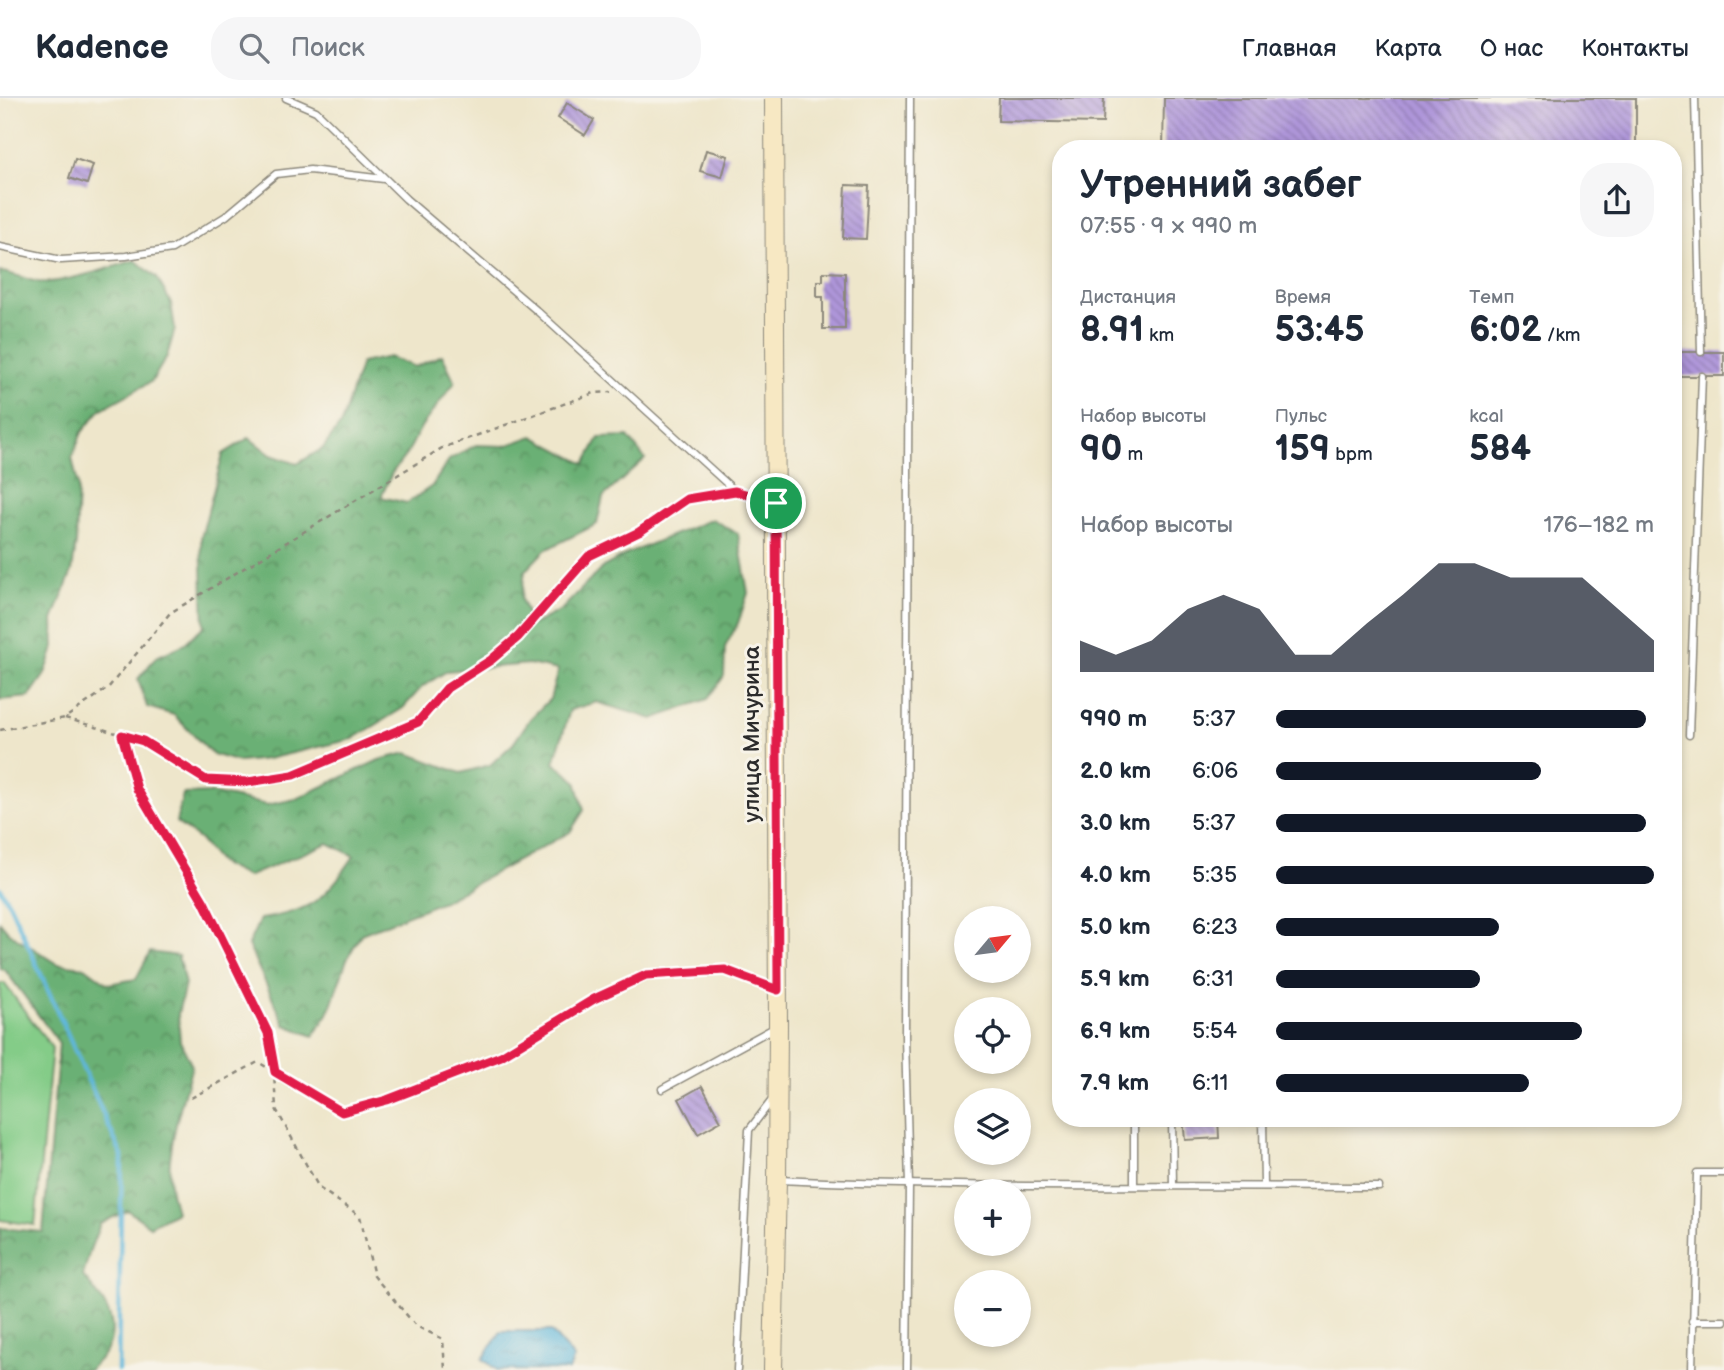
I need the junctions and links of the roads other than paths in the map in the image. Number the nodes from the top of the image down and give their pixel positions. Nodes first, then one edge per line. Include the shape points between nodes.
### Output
1 (286, 98) edge
2 (774, 98) edge
3 (911, 98) edge
4 (1695, 98) edge
5 (386, 179) junction
6 (0, 247) edge
7 (1701, 352) dead end
8 (1702, 376) dead end
9 (735, 491) road end
10 (1689, 735) dead end
11 (778, 1026) junction
12 (662, 1089) dead end
13 (778, 1093) junction
14 (1134, 1127) edge
15 (1172, 1127) edge
16 (1263, 1127) edge
17 (1724, 1173) edge
18 (778, 1180) junction
19 (1134, 1185) junction
20 (1173, 1185) junction
21 (909, 1186) junction
22 (1264, 1186) junction
23 (1379, 1187) dead end
24 (1692, 1321) junction
25 (1724, 1321) edge
26 (737, 1370) edge
27 (772, 1370) edge
28 (907, 1370) edge
29 (1692, 1370) edge

1 - 5 lane via 316,111
2 - 11 main road, улица Мичурина
3 - 21 lane via 905,1022
4 - 7 lane
5 - 6 lane via 310,170 276,174 226,216 172,249 61,260
5 - 9 lane
8 - 10 lane
11 - 12 lane
11 - 13 main road, улица Мичурина
13 - 18 main road, улица Мичурина
13 - 26 lane via 749,1130
14 - 19 lane
15 - 20 lane
16 - 22 lane
17 - 24 lane via 1697,1173
18 - 21 lane
18 - 27 main road, улица Мичурина
19 - 20 lane
19 - 21 lane
20 - 22 lane
21 - 28 lane
22 - 23 lane
24 - 25 lane
24 - 29 lane

